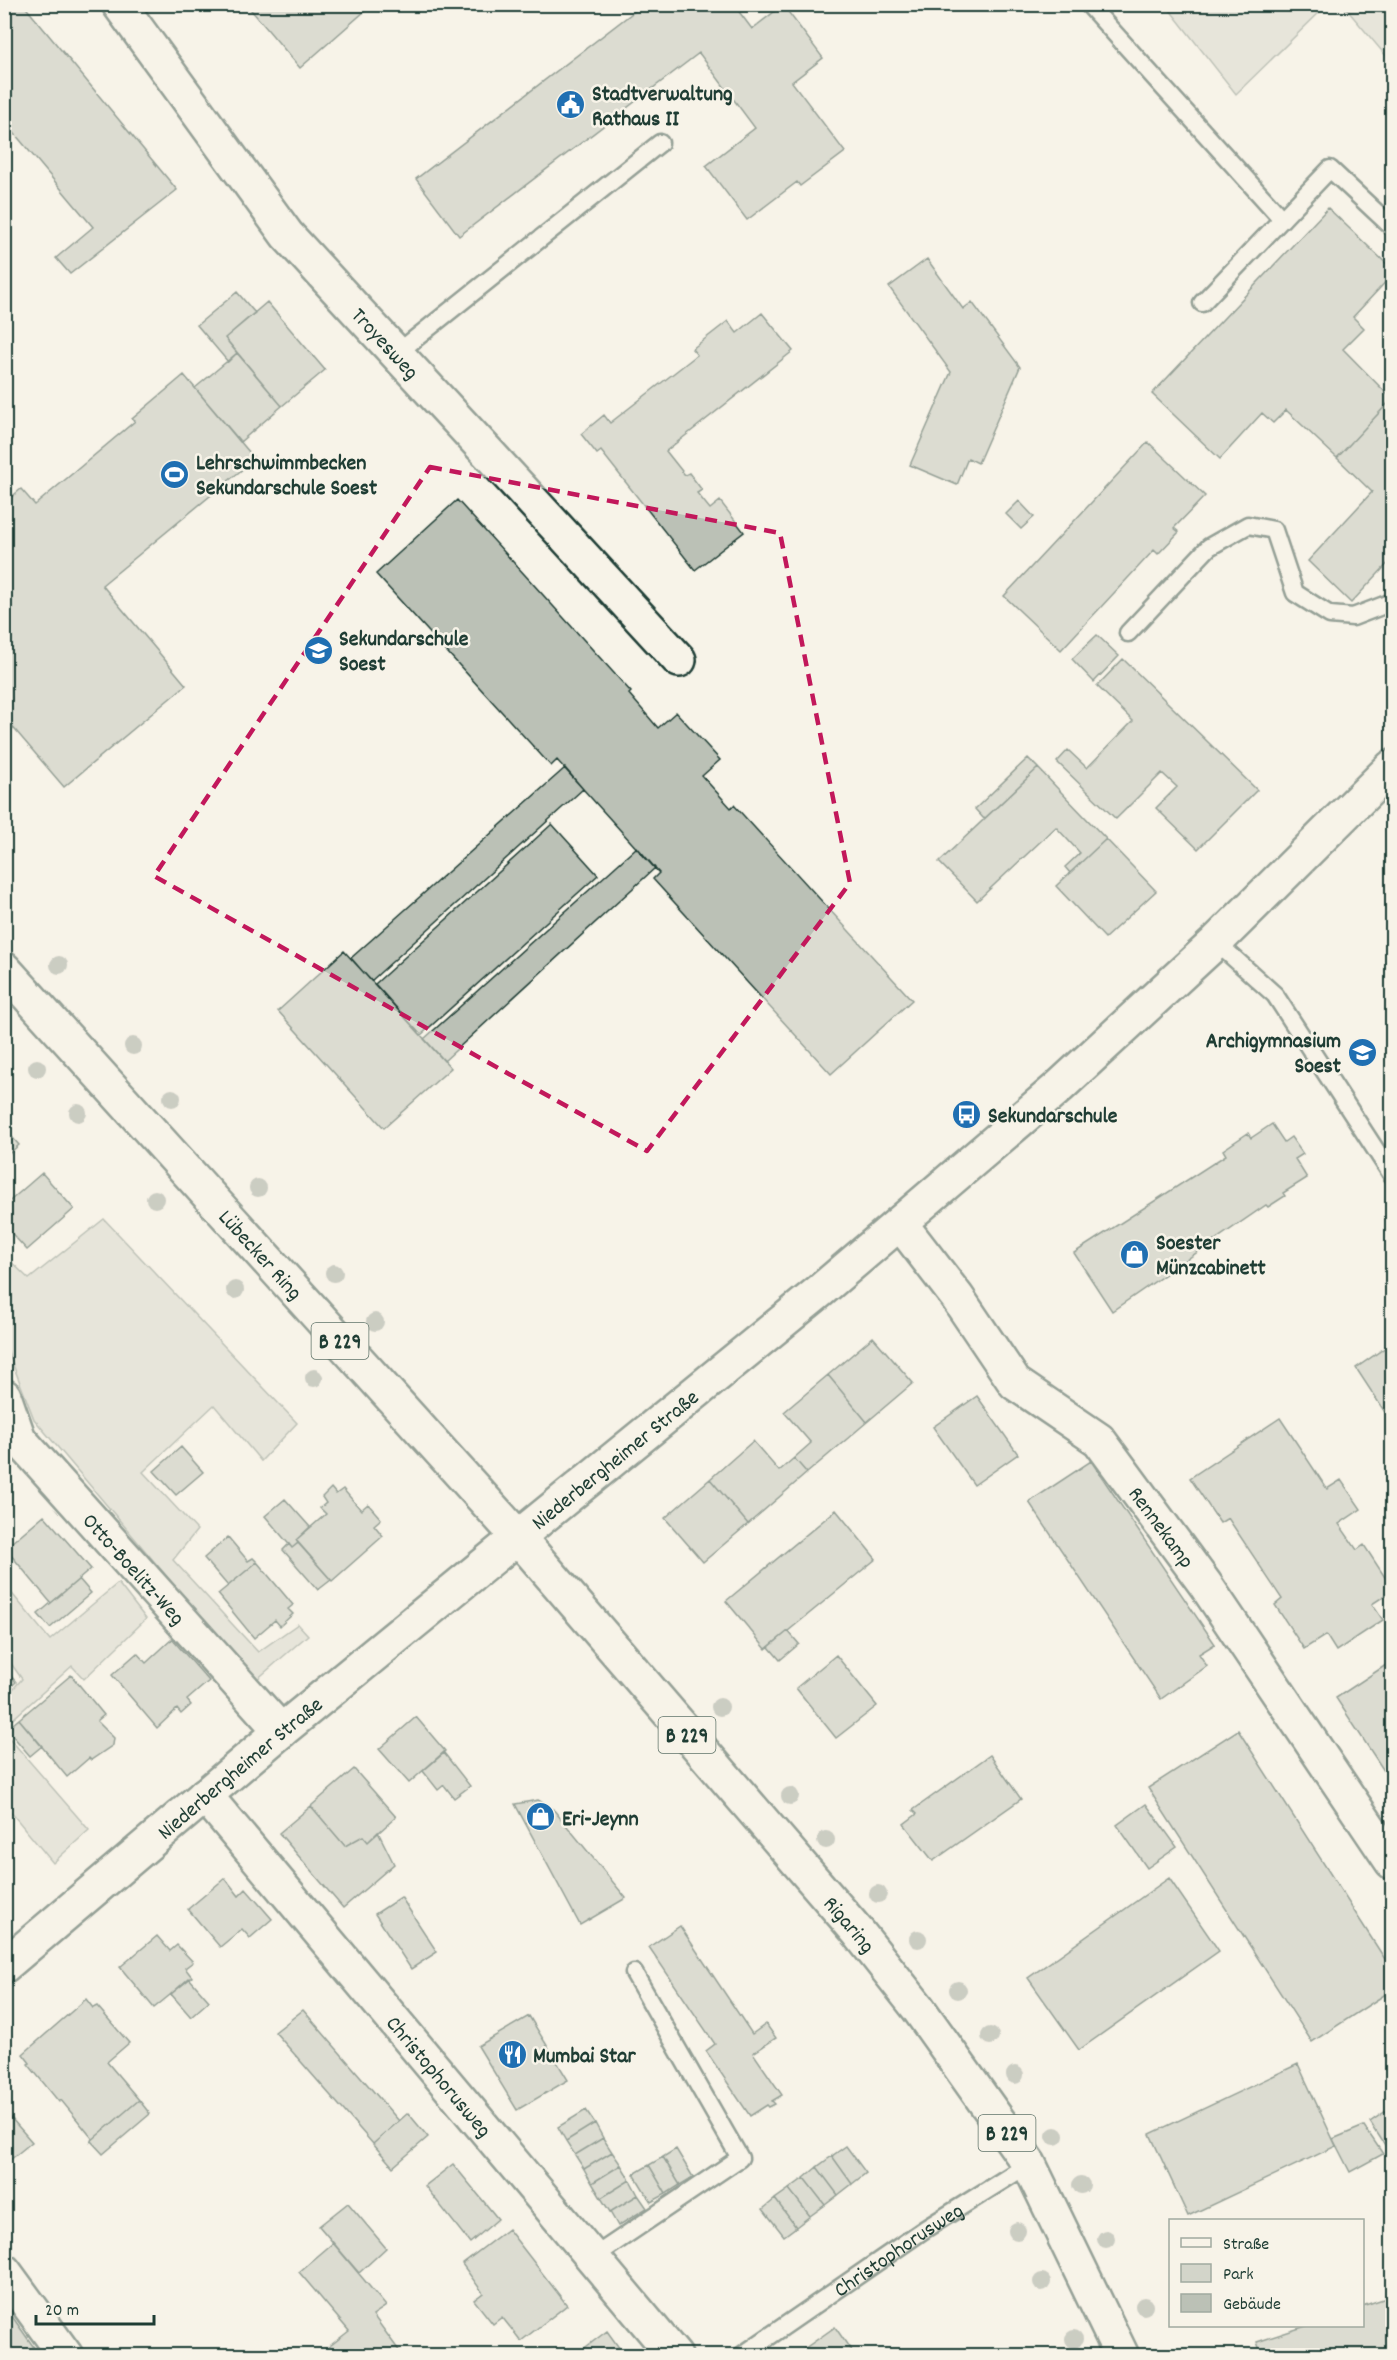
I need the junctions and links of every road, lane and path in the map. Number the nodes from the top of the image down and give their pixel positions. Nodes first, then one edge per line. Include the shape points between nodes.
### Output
1 (120, 4) edge
2 (1088, 4) edge
3 (660, 143) dead end
4 (1282, 219) junction
5 (1392, 227) edge
6 (1202, 303) dead end
7 (396, 354) junction
8 (1392, 602) edge
9 (1128, 633) dead end
10 (679, 660) dead end
11 (1392, 767) edge
12 (1216, 942) junction
13 (4, 969) edge
14 (1392, 1175) edge
15 (900, 1223) junction
16 (4, 1396) edge
17 (518, 1537) junction
18 (281, 1731) junction
19 (205, 1795) junction
20 (1392, 1862) edge
21 (4, 1966) edge
22 (634, 1973) dead end
23 (1029, 2164) junction
24 (595, 2256) junction
25 (4, 2271) edge
26 (66, 2355) edge
27 (675, 2355) edge
28 (741, 2355) edge
29 (1122, 2355) edge

1 - 7 street, Troyesweg via 287,235
2 - 4 lane
3 - 7 lane
4 - 5 lane via 1330,169
4 - 6 lane
7 - 10 street, Troyesweg
8 - 9 lane via 1353,616 1330,615 1295,593 1274,530 1248,525 1209,547
11 - 12 street, Niederbergheimer Straße
12 - 14 lane via 1275,995
12 - 15 street, Niederbergheimer Straße via 1059,1087
13 - 17 street, Lübecker Ring / B 229
15 - 17 street, Niederbergheimer Straße
15 - 20 street, Rennekamp via 957,1297 1015,1383 1099,1440 1205,1584
16 - 18 street, Otto-Boelitz-Weg via 19,1439
17 - 18 street, Niederbergheimer Straße
17 - 23 street, Rigaring / B 229 via 858,1932 918,2008
18 - 19 street, Niederbergheimer Straße
19 - 21 street, Niederbergheimer Straße
19 - 24 street, Christophorusweg
22 - 24 lane via 740,2158
23 - 28 lane, Christophorusweg
23 - 29 street, Rigaring / B 229
24 - 27 street, Christophorusweg
25 - 26 street

